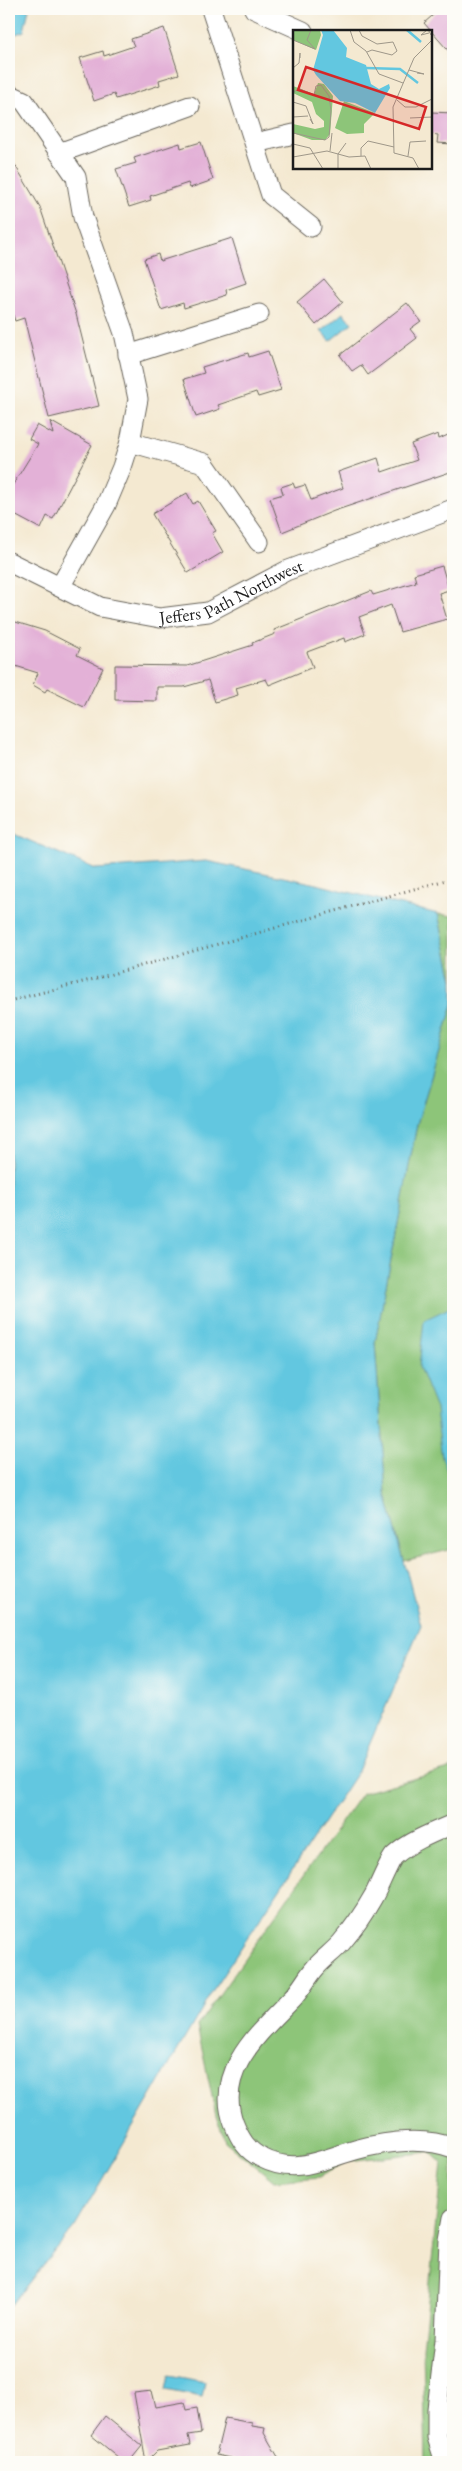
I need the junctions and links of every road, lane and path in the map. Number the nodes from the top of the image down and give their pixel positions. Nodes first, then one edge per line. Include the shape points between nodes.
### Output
1 (211, 9) edge
2 (254, 9) edge
3 (302, 30) edge
4 (9, 94) edge
5 (190, 106) dead end
6 (293, 134) edge
7 (255, 143) junction
8 (59, 153) junction
9 (311, 227) dead end
10 (259, 314) dead end
11 (128, 355) junction
12 (130, 442) junction
13 (453, 508) edge
14 (259, 542) dead end
15 (9, 562) edge
16 (60, 587) junction
17 (453, 878) edge
18 (9, 1001) edge
19 (453, 1824) edge
20 (453, 2148) edge
21 (453, 2218) edge
22 (445, 2462) edge

1 - 7 street
2 - 3 street
4 - 8 street via 24,102
5 - 8 street
6 - 7 street
7 - 9 street via 271,195
8 - 11 street via 76,177 83,217 118,315
10 - 11 street
11 - 12 street via 138,399
12 - 14 street via 204,463
12 - 16 street via 106,505
13 - 16 street, Jeffers Path Northwest via 286,571 208,612 160,618 100,606
15 - 16 street, Jeffers Path Northwest
17 - 18 path
19 - 20 street via 392,1857 353,1929 256,2035 240,2057 229,2083 228,2097 230,2116 238,2136 262,2159 276,2163 309,2166 383,2144 431,2142
21 - 22 street via 449,2240 443,2374 437,2409 437,2437

